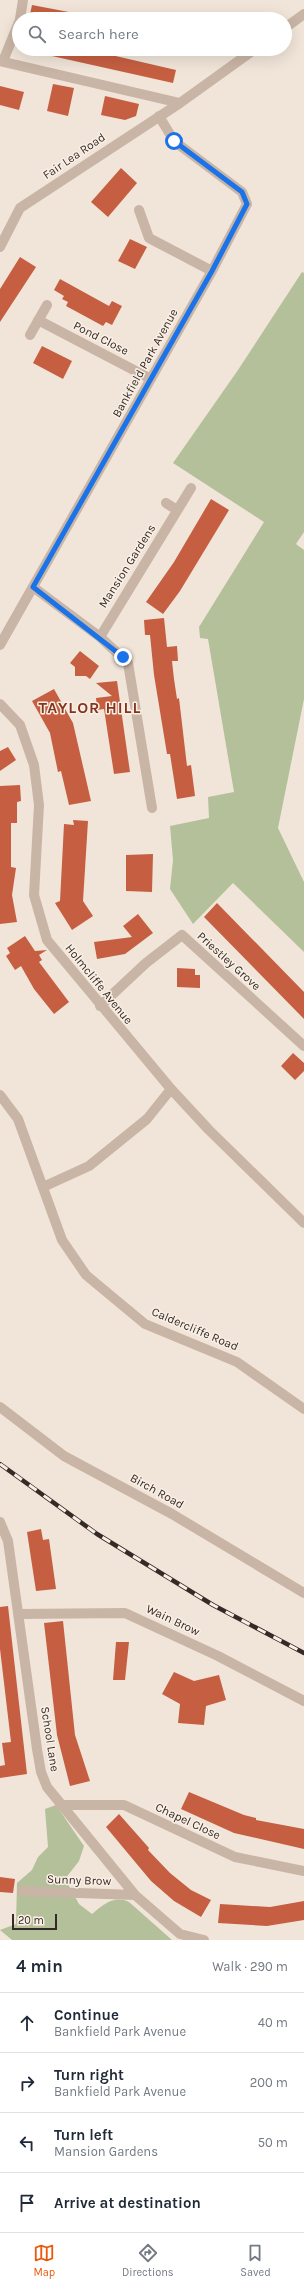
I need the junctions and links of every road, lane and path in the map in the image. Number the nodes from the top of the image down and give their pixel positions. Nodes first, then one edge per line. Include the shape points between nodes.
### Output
1 (22, 0) edge
2 (21, 12) edge
3 (304, 14) edge
4 (292, 23) edge
5 (12, 38) edge
6 (245, 56) edge
7 (2, 61) edge
8 (180, 103) junction
9 (159, 116) junction
10 (139, 210) dead end
11 (0, 247) edge
12 (212, 271) junction
13 (47, 305) dead end
14 (38, 320) junction
15 (30, 335) dead end
16 (151, 379) junction
17 (191, 488) dead end
18 (166, 503) dead end
19 (177, 510) junction
20 (33, 587) junction
21 (100, 637) junction
22 (0, 645) edge
23 (0, 704) edge
24 (152, 808) dead end
25 (100, 1006) junction
26 (304, 1046) edge
27 (171, 1089) junction
28 (0, 1095) edge
29 (43, 1187) junction
30 (304, 1223) edge
31 (0, 1407) edge
32 (304, 1409) edge
33 (0, 1522) edge
34 (304, 1593) edge
35 (19, 1614) junction
36 (304, 1701) edge
37 (60, 1805) junction
38 (304, 1871) edge
39 (22, 1891) dead end
40 (134, 1895) junction
41 (204, 1940) edge

1 - 2 street
3 - 4 street
5 - 7 street
6 - 8 street, Fair Lea Road
7 - 8 street
8 - 9 street, Fair Lea Road
9 - 11 street, Fair Lea Road via 20,208
9 - 12 street, Bankfield Park Avenue via 174,141 242,192 247,204
10 - 12 street via 149,238
12 - 16 street, Bankfield Park Avenue
13 - 14 street
14 - 15 street
14 - 16 street, Pond Close
16 - 20 street, Bankfield Park Avenue
17 - 19 street, Mansion Gardens
18 - 19 street
19 - 21 street, Mansion Gardens
20 - 21 street
20 - 22 street, Bankfield Park Avenue
21 - 24 street via 123,657 130,670
23 - 25 street, Holmcliffe Avenue via 20,725 34,765 39,805 34,895 47,940
25 - 26 street, Priestley Grove via 182,935
25 - 27 street, Holmcliffe Avenue
27 - 29 street via 147,1119 89,1166
27 - 30 street, Holmcliffe Avenue
28 - 29 street, Caldercliffe Road via 18,1119
29 - 32 street, Caldercliffe Road via 62,1240 86,1275 145,1324 237,1362
31 - 34 street, Birch Road via 64,1456 172,1514
33 - 35 street, School Lane via 8,1541
35 - 36 street, Wain Brow via 125,1613 218,1656
35 - 37 street, School Lane via 40,1772
37 - 38 street, Chapel Close via 124,1805 235,1857
37 - 40 street, School Lane
39 - 40 street, Sunny Brow
40 - 41 street, School Lane via 180,1934

